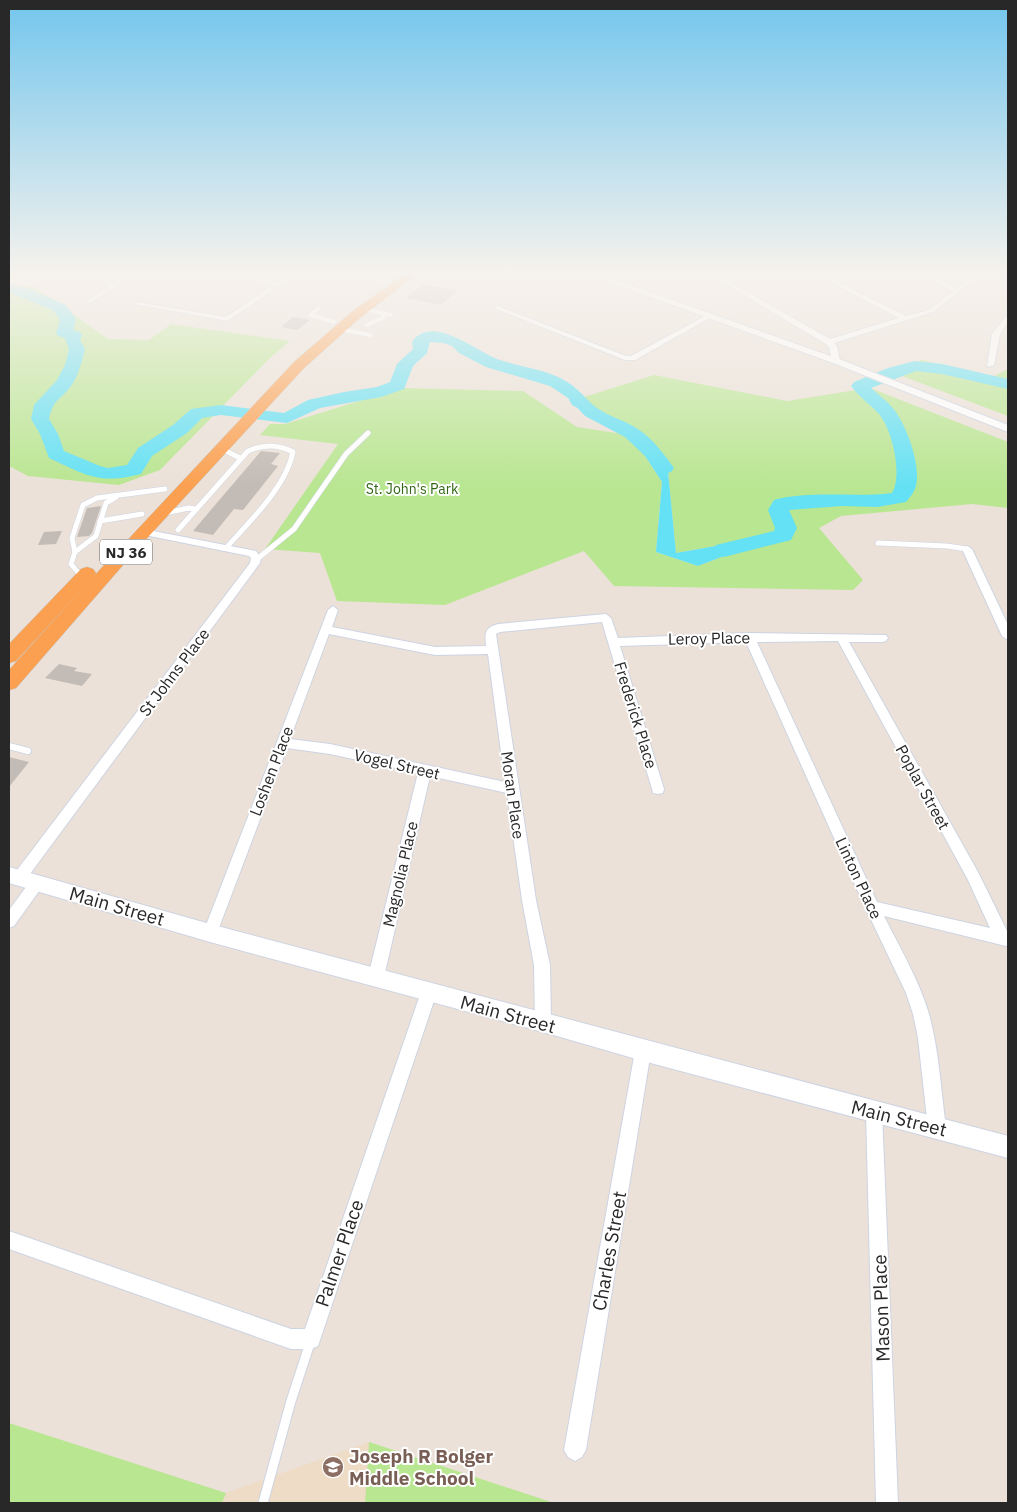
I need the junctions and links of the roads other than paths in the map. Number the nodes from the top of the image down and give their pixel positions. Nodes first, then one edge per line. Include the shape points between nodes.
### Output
1 (317, 346) edge
2 (593, 346) edge
3 (655, 346) edge
4 (792, 346) edge
5 (833, 346) edge
6 (994, 346) edge
7 (836, 361) junction
8 (990, 365) dead end
9 (243, 415) junction
10 (1008, 429) edge
11 (368, 433) dead end
12 (220, 448) junction
13 (240, 458) junction
14 (165, 489) junction
15 (122, 495) junction
16 (196, 509) junction
17 (142, 514) junction
18 (160, 514) junction
19 (100, 520) junction
20 (178, 530) dead end
21 (143, 532) junction
22 (878, 543) dead end
23 (226, 548) junction
24 (967, 549) joint
25 (76, 552) junction
26 (256, 560) junction
27 (83, 578) junction
28 (57, 605) junction
29 (333, 610) dead end
30 (326, 630) junction
31 (1008, 636) edge
32 (750, 637) junction
33 (842, 638) junction
34 (882, 638) dead end
35 (9, 639) edge
36 (614, 642) junction
37 (492, 650) junction
38 (9, 656) edge
39 (9, 684) edge
40 (282, 743) junction
41 (9, 746) edge
42 (28, 751) dead end
43 (425, 771) junction
44 (512, 789) junction
45 (658, 789) dead end
46 (22, 878) edge
47 (872, 907) junction
48 (9, 921) edge
49 (210, 933) junction
50 (1005, 938) edge
51 (376, 977) junction
52 (429, 992) junction
53 (543, 1022) junction
54 (643, 1051) junction
55 (874, 1112) junction
56 (937, 1128) junction
57 (1008, 1147) edge
58 (9, 1240) edge
59 (311, 1339) junction
60 (575, 1450) dead end
61 (263, 1503) edge
62 (887, 1503) edge

1 - 9 highway, NJ 36
2 - 3 street via 632,358
4 - 7 street
5 - 7 street
6 - 8 street
7 - 10 street
9 - 12 highway, NJ 36
9 - 14 highway, NJ 36
11 - 26 lane via 346,454 294,528
12 - 13 lane
12 - 18 highway, NJ 36
13 - 16 lane
13 - 23 lane via 248,450 263,445 279,446 293,452 294,458 281,480
14 - 15 lane
14 - 17 highway, NJ 36
15 - 19 lane via 106,503
15 - 25 lane via 97,498 83,505 72,538
16 - 18 lane
16 - 20 lane
17 - 19 lane
17 - 27 highway, NJ 36
18 - 21 highway, NJ 36
19 - 25 lane via 96,536
21 - 23 street
21 - 39 highway, NJ 36
22 - 24 lane
23 - 26 street via 252,553
24 - 31 street
25 - 27 lane via 71,564
26 - 46 street, St Johns Place
27 - 28 highway, NJ 36
28 - 35 highway
28 - 38 highway, NJ 36
29 - 30 street, Loshen Place
30 - 37 street via 435,651
30 - 40 street, Loshen Place
32 - 33 street, Leroy Place
32 - 36 street, Leroy Place
32 - 47 street, Linton Place
33 - 34 street, Leroy Place
33 - 50 street, Poplar Street
36 - 37 street, Moran Place via 606,618 494,629 490,632
36 - 45 street, Frederick Place
37 - 44 street, Moran Place
40 - 43 street, Vogel Street via 330,749
40 - 49 street, Loshen Place
41 - 42 lane
43 - 44 street, Vogel Street
43 - 51 street, Magnolia Place
44 - 53 street, Moran Place via 542,965
46 - 48 street, St Johns Place
46 - 49 street, Main Street
47 - 50 street
47 - 56 street, Linton Place via 921,1014
49 - 51 street, Main Street
51 - 52 street, Main Street
52 - 53 street, Main Street
52 - 59 street, Palmer Place
53 - 54 street, Main Street
54 - 55 street, Main Street
54 - 60 street, Charles Street
55 - 56 street, Main Street
55 - 62 street, Mason Place
56 - 57 street, Main Street
58 - 59 street via 291,1339
59 - 61 lane

